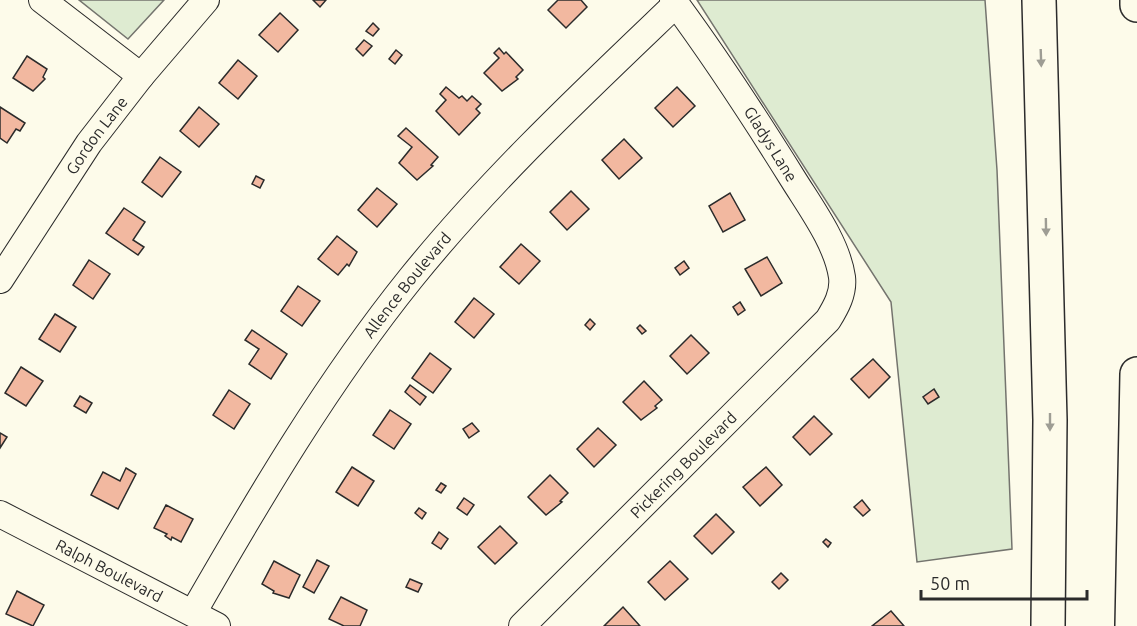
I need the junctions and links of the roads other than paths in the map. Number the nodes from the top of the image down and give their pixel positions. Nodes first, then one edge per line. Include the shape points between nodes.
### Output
1 (42, 0) edge
2 (206, 0) edge
3 (1039, 0) edge
4 (1137, 0) edge
5 (675, 2) edge
6 (1137, 5) edge
7 (141, 76) junction
8 (0, 280) edge
9 (840, 299) joint
10 (1137, 374) edge
11 (0, 514) edge
12 (193, 613) junction
13 (218, 626) edge
14 (522, 626) edge
15 (1048, 626) edge
16 (1132, 626) edge

1 - 7 street
2 - 7 street, Gordon Lane
3 -> 15 highway via 1050,398
4 - 6 highway
5 - 9 street, Gladys Lane via 734,85 836,255 843,285
5 - 12 street, Allence Boulevard via 500,176 411,279 282,465
7 - 8 street, Gordon Lane via 89,143
9 - 14 street, Pickering Boulevard via 828,320
10 - 16 highway
11 - 12 street, Ralph Boulevard
12 - 13 street, Ralph Boulevard

